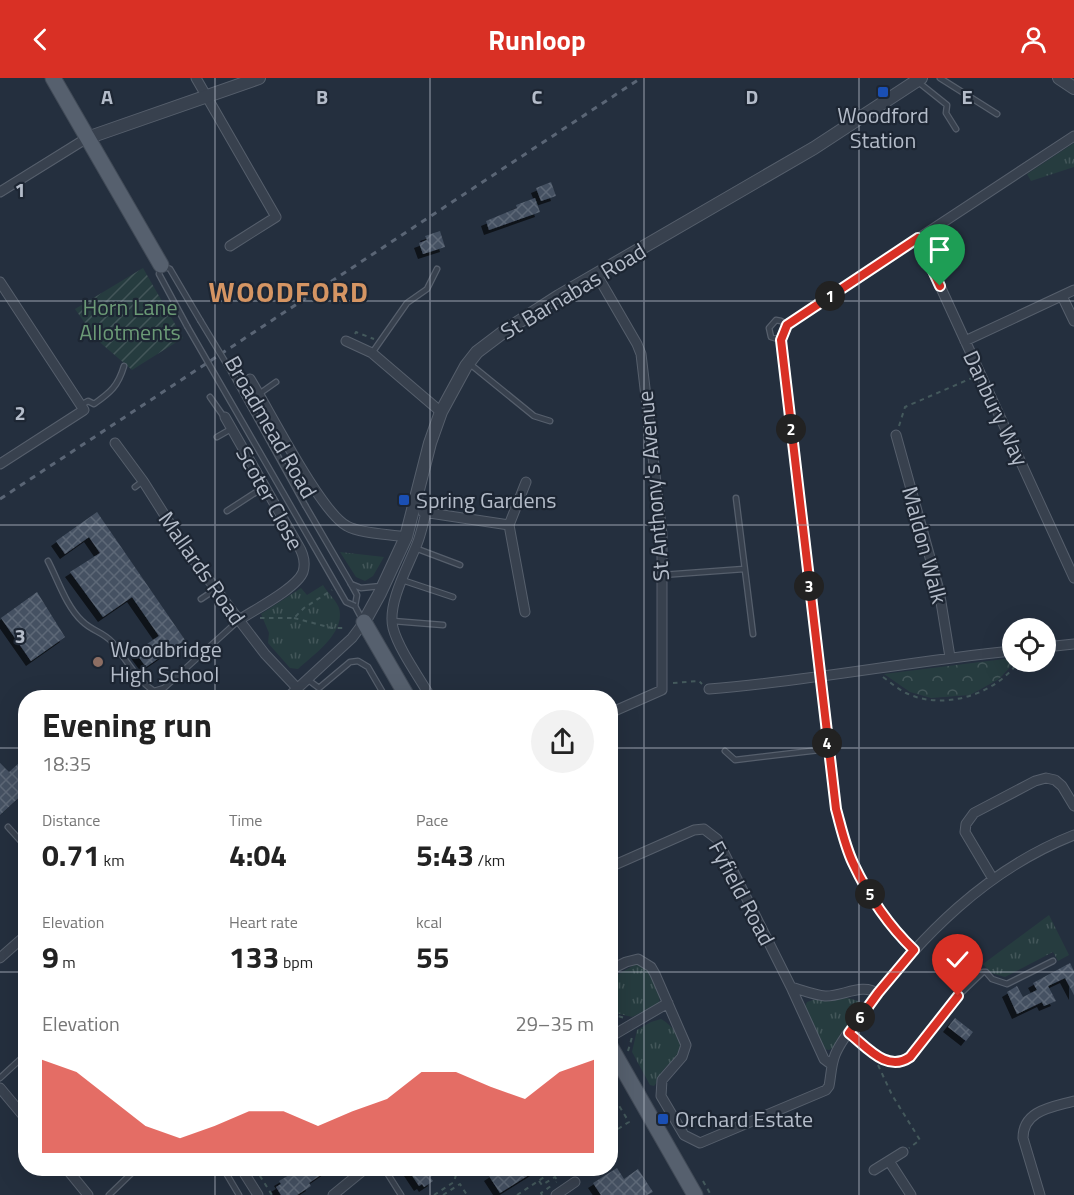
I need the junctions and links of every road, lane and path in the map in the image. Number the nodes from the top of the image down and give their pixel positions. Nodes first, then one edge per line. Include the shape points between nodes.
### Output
1 (53, 78) edge
2 (196, 78) edge
3 (259, 78) edge
4 (940, 78) edge
5 (1059, 78) edge
6 (919, 80) edge
7 (1074, 88) edge
8 (206, 96) junction
9 (997, 114) dead end
10 (956, 129) dead end
11 (1074, 136) edge
12 (87, 138) junction
13 (0, 192) edge
14 (918, 238) junction
15 (230, 246) dead end
16 (161, 265) junction
17 (437, 269) dead end
18 (597, 275) junction
19 (0, 282) edge
20 (1074, 290) edge
21 (1062, 296) junction
22 (1074, 321) edge
23 (379, 341) junction
24 (965, 341) junction
25 (349, 342) joint
26 (372, 353) junction
27 (468, 363) junction
28 (124, 366) dead end
29 (980, 374) junction
30 (250, 379) dead end
31 (276, 382) dead end
32 (259, 394) junction
33 (210, 397) dead end
34 (82, 408) junction
35 (441, 412) junction
36 (225, 417) joint
37 (550, 421) dead end
38 (231, 429) junction
39 (896, 435) joint
40 (218, 437) dead end
41 (115, 443) dead end
42 (2, 460) edge
43 (526, 482) dead end
44 (264, 487) junction
45 (736, 498) dead end
46 (227, 511) dead end
47 (420, 512) junction
48 (509, 525) junction
49 (406, 537) junction
50 (415, 548) junction
51 (48, 561) dead end
52 (460, 565) dead end
53 (744, 569) junction
54 (662, 575) junction
55 (1074, 578) edge
56 (402, 580) junction
57 (351, 584) junction
58 (384, 585) junction
59 (216, 589) junction
60 (328, 592) dead end
61 (453, 597) dead end
62 (201, 599) dead end
63 (355, 606) junction
64 (525, 612) dead end
65 (242, 618) junction
66 (294, 618) junction
67 (393, 621) junction
68 (364, 622) junction
69 (443, 625) dead end
70 (343, 628) dead end
71 (753, 634) dead end
72 (1074, 644) edge
73 (1056, 646) edge
74 (1002, 652) edge
75 (950, 657) junction
76 (876, 669) junction
77 (1009, 672) edge
78 (819, 675) junction
79 (307, 679) junction
80 (662, 683) junction
81 (297, 688) joint
82 (709, 689) joint
83 (153, 690) edge
84 (157, 690) edge
85 (381, 690) edge
86 (403, 690) edge
87 (426, 690) edge
88 (618, 709) edge
89 (828, 750) junction
90 (725, 752) dead end
91 (1074, 806) edge
92 (8, 826) dead end
93 (1074, 835) edge
94 (18, 838) edge
95 (618, 863) edge
96 (993, 879) junction
97 (18, 943) edge
98 (914, 950) junction
99 (0, 958) edge
100 (1053, 961) dead end
101 (618, 966) edge
102 (792, 987) junction
103 (878, 993) junction
104 (668, 1003) junction
105 (618, 1032) edge
106 (849, 1033) junction
107 (875, 1053) junction
108 (618, 1060) edge
109 (18, 1061) edge
110 (832, 1065) junction
111 (0, 1078) edge
112 (0, 1088) edge
113 (1074, 1101) edge
114 (618, 1104) edge
115 (18, 1109) edge
116 (618, 1129) edge
117 (903, 1152) joint
118 (889, 1161) junction
119 (874, 1170) dead end
120 (73, 1176) edge
121 (129, 1176) edge
122 (228, 1176) edge
123 (246, 1176) edge
124 (260, 1176) edge
125 (356, 1176) edge
126 (389, 1176) edge
127 (456, 1176) edge
128 (546, 1176) edge
129 (539, 1181) junction
130 (575, 1182) dead end
131 (88, 1195) edge
132 (109, 1195) edge
133 (239, 1195) edge
134 (258, 1195) edge
135 (273, 1195) edge
136 (333, 1195) edge
137 (401, 1195) edge
138 (434, 1195) edge
139 (443, 1195) edge
140 (468, 1195) edge
141 (517, 1195) edge
142 (542, 1195) edge
143 (556, 1195) edge
144 (695, 1195) edge
145 (911, 1195) edge
146 (1040, 1195) edge

1 - 12 main road, Broadmead Road
2 - 8 street
3 - 8 street
4 - 9 lane
5 - 7 street
6 - 10 lane via 947,105 946,113
6 - 18 street, St Barnabas Road via 814,148
8 - 12 street
8 - 15 street via 276,217
11 - 14 street
12 - 13 street
12 - 16 main road, Broadmead Road
14 - 24 street, Danbury Way
14 - 78 street via 784,332
16 - 57 lane, Broadmead Road, bridge via 170,268
16 - 63 lane, Broadmead Road, bridge via 159,274 187,326 346,602
17 - 23 lane via 427,289 407,303
18 - 27 street, St Barnabas Road via 506,330
18 - 54 street, St Anthony's Avenue via 641,354 662,534
19 - 34 street
20 - 21 street
21 - 22 street
21 - 24 street
23 - 25 path via 356,332
23 - 26 lane
24 - 29 street, Danbury Way
25 - 26 street
26 - 35 street
27 - 35 street, St Barnabas Road
27 - 37 lane via 534,416
28 - 34 lane via 111,392 94,404 88,401
29 - 39 path via 905,407
29 - 55 street, Danbury Way
30 - 32 street
31 - 32 lane
32 - 49 street via 305,474 339,521 351,528
33 - 36 lane
34 - 42 street
35 - 47 street, St Barnabas Road via 430,442
36 - 38 street, Scoter Close
38 - 40 lane
38 - 44 street, Scoter Close
39 - 75 street, Maldon Walk via 939,590
41 - 59 street, Mallards Road via 165,522
43 - 48 street
44 - 46 lane
44 - 65 street, Scoter Close via 303,553 304,570 297,581
45 - 53 lane
47 - 48 street
47 - 49 street, St Barnabas Road
47 - 50 street
48 - 64 street
49 - 58 street, St Barnabas Road
50 - 52 lane
50 - 56 street
51 - 83 lane via 80,619 104,633
53 - 54 lane
53 - 71 lane
54 - 80 street, St Anthony's Avenue
56 - 61 lane
56 - 67 street
57 - 58 lane via 365,588
57 - 63 lane, Broadmead Road via 357,595
58 - 68 street, St Barnabas Road
59 - 62 lane
59 - 65 street, Mallards Road
60 - 66 path
63 - 68 lane, Broadmead Road
65 - 66 path
65 - 81 street, Mallards Road via 265,654
65 - 84 lane
66 - 70 path
67 - 69 lane
67 - 87 street via 400,644
68 - 79 street
68 - 86 main road, Broadmead Road
72 - 73 street
74 - 75 street
75 - 76 street
76 - 77 path via 908,694 931,700 978,694
76 - 78 street
78 - 82 street
78 - 89 street
79 - 81 street
79 - 85 lane via 319,688 350,662 358,661 368,667
80 - 82 path via 699,681
80 - 88 street via 662,690
89 - 90 lane via 735,760
89 - 98 street via 836,809 852,861 873,900
91 - 96 street via 1062,786 1046,778 974,813 965,832
92 - 94 lane
93 - 96 street
95 - 102 street, Fyfield Road via 704,829 717,839
96 - 98 street via 936,926
97 - 99 street
98 - 103 street
100 - 107 lane via 1007,984 983,972 958,996 910,1057 901,1063 890,1063
101 - 104 street via 638,959 651,967
102 - 103 street via 827,996 864,989
102 - 110 street, Fyfield Road via 824,1059
103 - 106 street
104 - 105 street
104 - 110 street via 686,1045 682,1058 662,1080 661,1096 684,1135 700,1143 817,1096 829,1086
106 - 107 lane
106 - 110 street
107 - 117 path via 892,1095 920,1140
108 - 144 main road
109 - 111 lane
112 - 115 street
113 - 146 street via 1031,1116 1023,1128
114 - 116 path via 629,1122
117 - 118 street
118 - 119 street
118 - 145 street
120 - 131 street
121 - 132 lane
122 - 133 lane
123 - 134 street
124 - 135 path
125 - 136 street
126 - 137 lane
127 - 138 path via 454,1182
128 - 129 path
129 - 141 path
129 - 142 path via 542,1185 555,1177 558,1181
130 - 143 street
139 - 140 path via 460,1184

